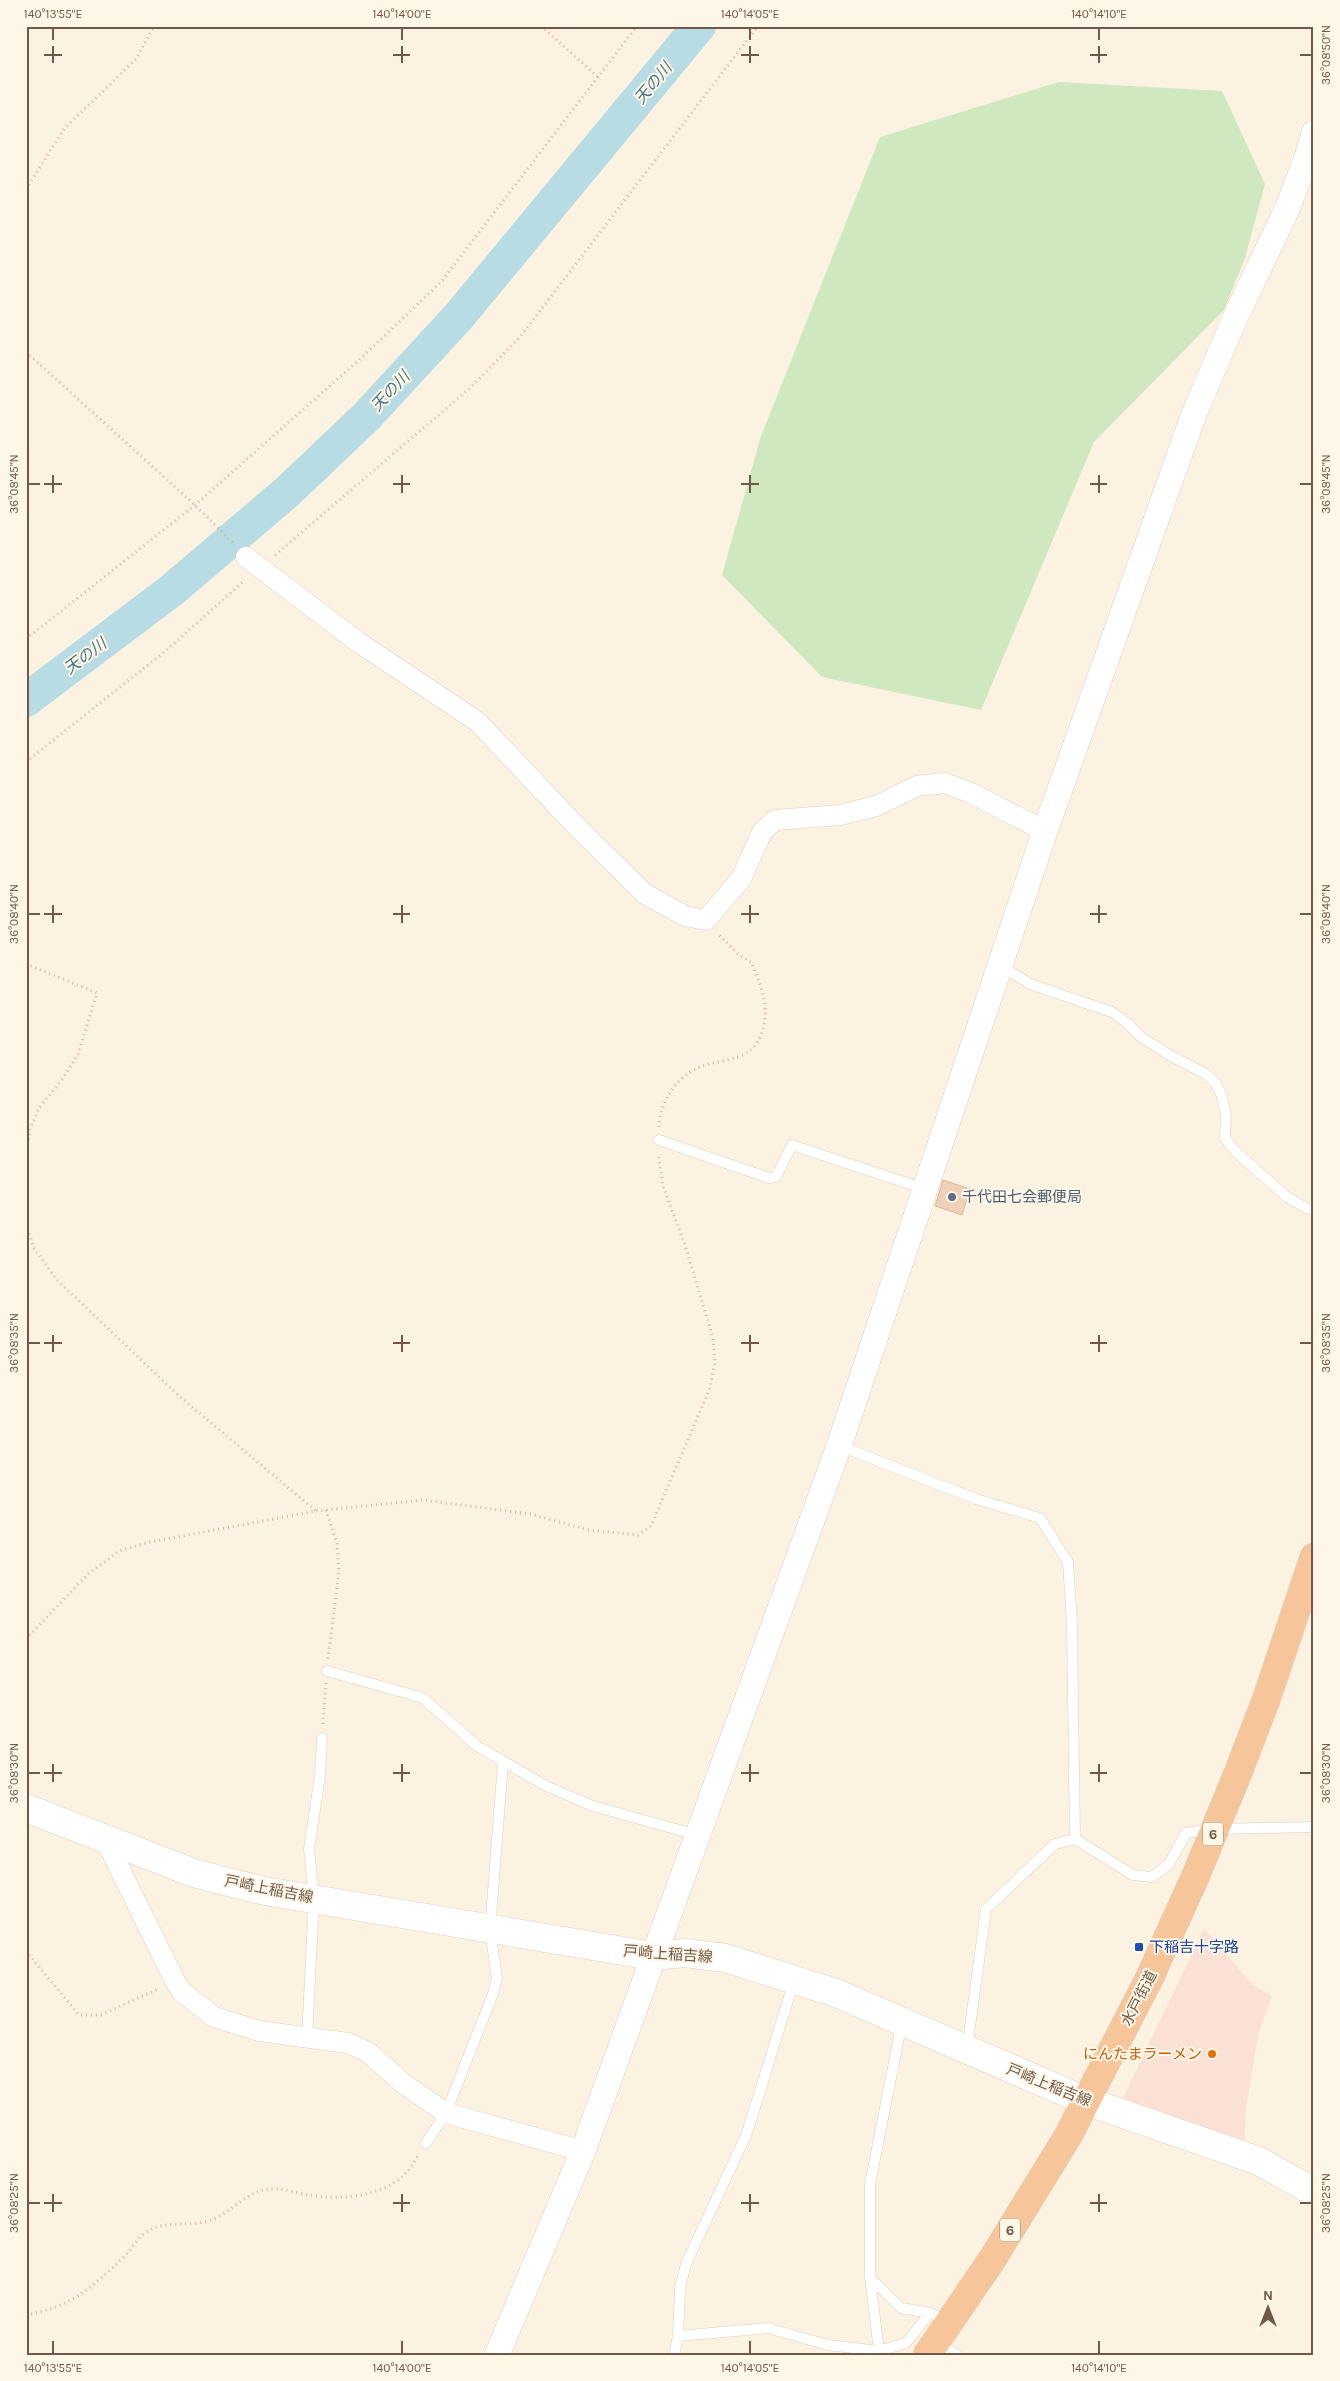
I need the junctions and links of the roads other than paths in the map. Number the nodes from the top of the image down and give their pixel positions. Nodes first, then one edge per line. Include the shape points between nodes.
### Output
1 (1314, 133) edge
2 (253, 563) road end
3 (1045, 831) junction
4 (1000, 965) junction
5 (659, 1140) road end
6 (927, 1189) junction
7 (1314, 1210) edge
8 (839, 1446) junction
9 (1314, 1557) edge
10 (327, 1671) road end
11 (322, 1738) road end
12 (503, 1762) junction
13 (26, 1808) edge
14 (1314, 1826) edge
15 (1215, 1829) junction
16 (697, 1835) junction
17 (1075, 1839) junction
18 (106, 1841) junction
19 (314, 1898) junction
20 (490, 1930) junction
21 (653, 1956) junction
22 (794, 1980) junction
23 (903, 2022) junction
24 (307, 2038) junction
25 (967, 2051) junction
26 (1086, 2101) junction
27 (446, 2113) junction
28 (426, 2143) road end
29 (583, 2151) junction
30 (1314, 2192) edge
31 (870, 2278) junction
32 (678, 2336) junction
33 (940, 2337) edge
34 (879, 2351) junction
35 (498, 2355) edge
36 (674, 2355) edge

1 - 3 street via 1287,209 1194,414
2 - 3 street via 358,642 478,722 645,894 685,916 706,920 741,879 762,832 775,820 840,815 876,806 917,786 944,783 971,793
3 - 4 street
4 - 6 street
4 - 7 lane via 1030,984 1112,1012 1141,1037 1206,1074 1215,1082 1222,1096 1226,1116 1225,1138 1235,1151 1287,1197
5 - 6 lane via 769,1178 776,1177 792,1145
6 - 8 street
8 - 16 street
8 - 17 lane via 976,1499 1040,1518 1068,1562
9 - 15 highway, 水戸街道 / 6 via 1266,1700
10 - 12 lane via 423,1698 477,1746
11 - 19 lane via 309,1849
12 - 16 lane via 546,1786 594,1806
12 - 20 lane
13 - 18 main road, 戸崎上稲吉線
14 - 15 lane
15 - 17 lane via 1186,1833 1169,1864 1152,1877 1133,1876
15 - 26 highway, 水戸街道 / 6 via 1149,1979
16 - 21 street
17 - 25 lane via 1055,1844 986,1908
18 - 19 main road, 戸崎上稲吉線 via 191,1872 264,1891
18 - 24 street via 182,1992 214,2018 258,2031
19 - 20 main road, 戸崎上稲吉線
19 - 24 lane
20 - 21 main road, 戸崎上稲吉線
20 - 27 lane via 497,1978
21 - 22 main road, 戸崎上稲吉線 via 686,1953 726,1958
21 - 29 street
22 - 23 main road, 戸崎上稲吉線 via 836,1993
22 - 32 lane via 746,2133 686,2264 680,2288
23 - 25 main road, 戸崎上稲吉線
23 - 31 lane via 870,2184
24 - 27 street via 348,2043 368,2052 404,2084
25 - 26 main road, 戸崎上稲吉線
26 - 30 main road, 戸崎上稲吉線 via 1259,2161
26 - 33 highway, 水戸街道 / 6 via 993,2258
27 - 28 lane
27 - 29 street
29 - 35 street
31 - 33 lane via 901,2308
31 - 34 lane
32 - 34 lane via 768,2328 828,2345
32 - 36 lane
33 - 34 lane

